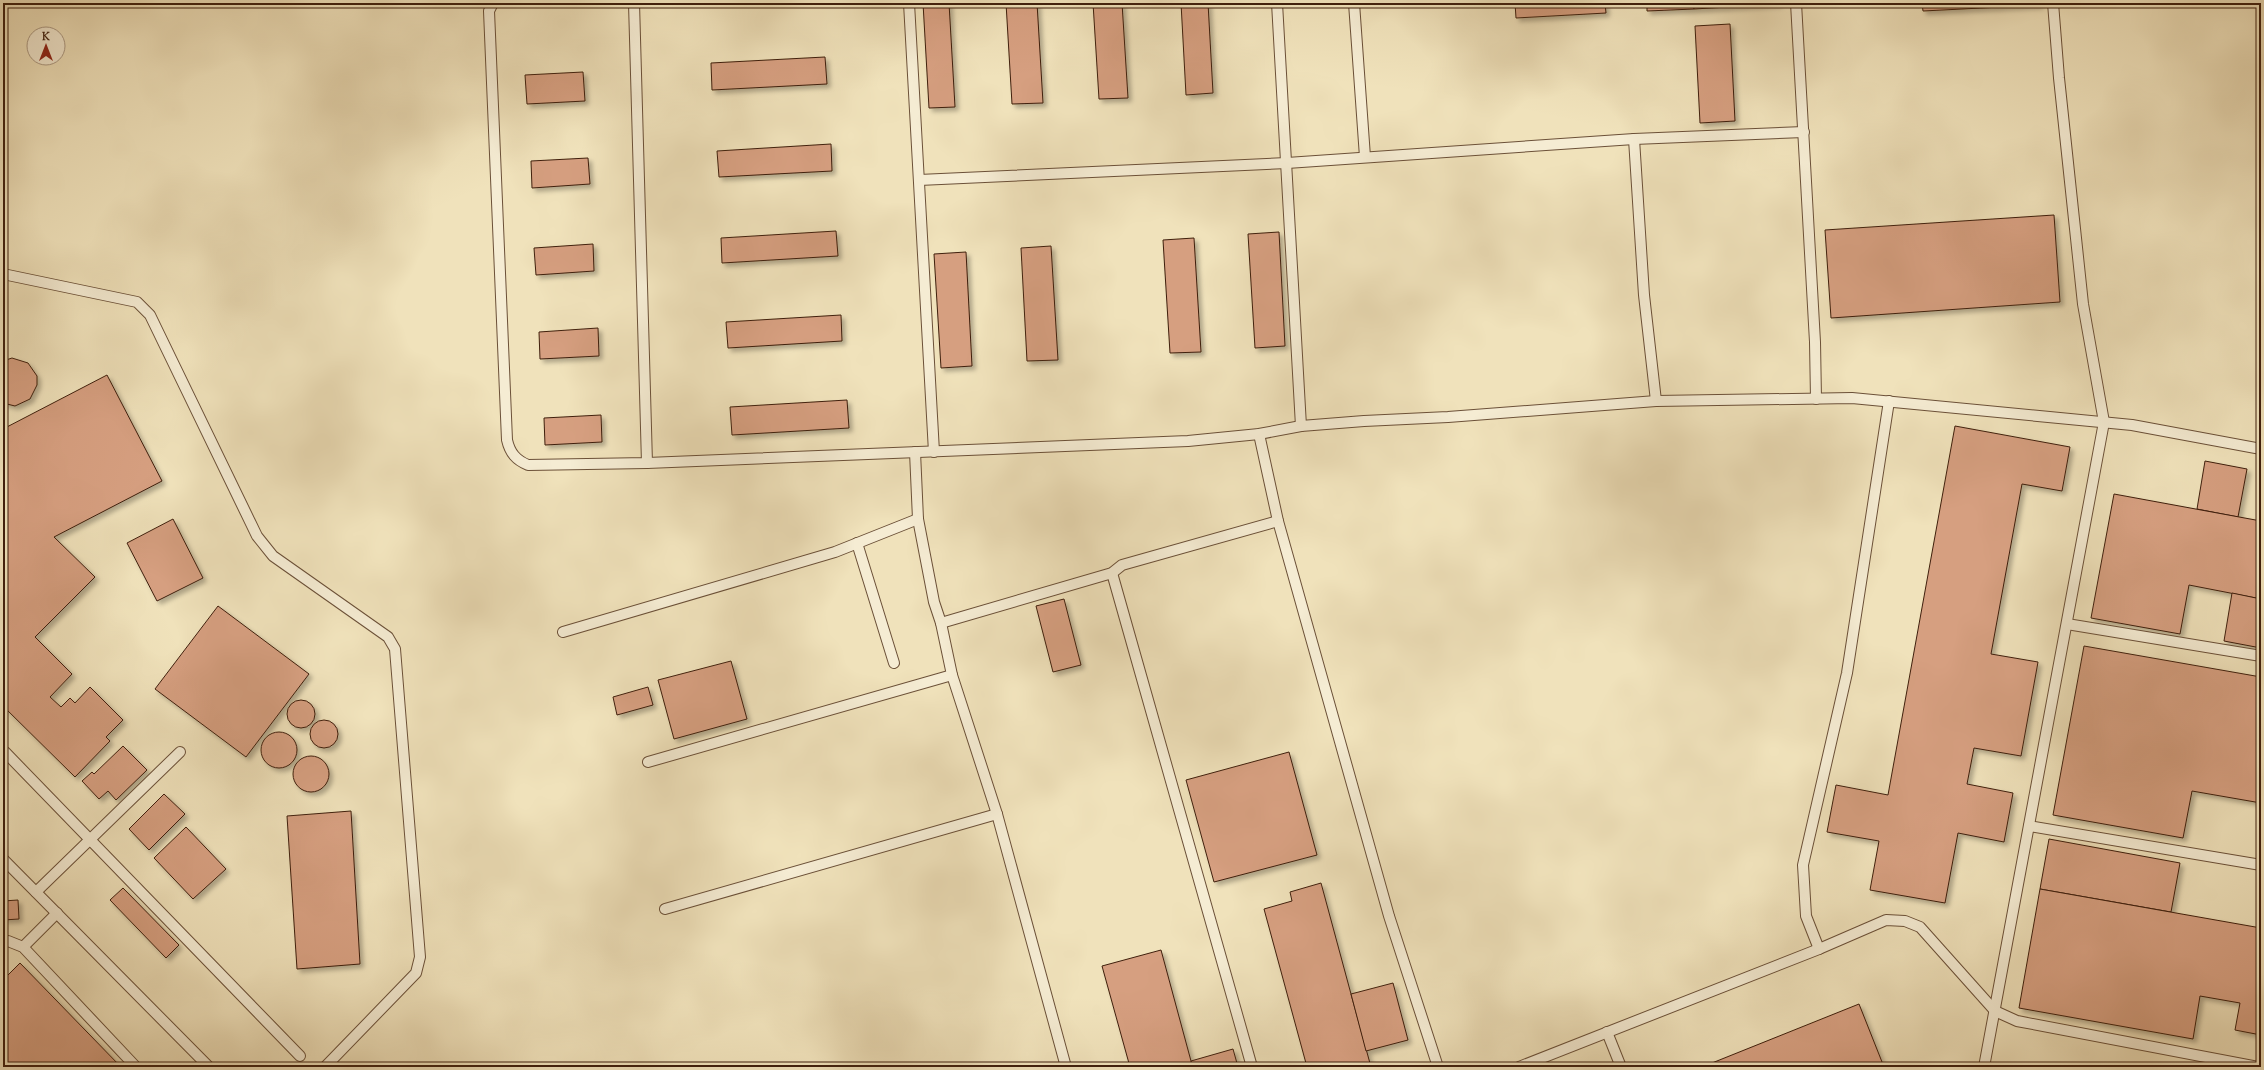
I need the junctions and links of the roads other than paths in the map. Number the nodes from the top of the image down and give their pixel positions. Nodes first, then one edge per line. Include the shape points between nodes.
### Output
1 (493, 3) edge
2 (634, 3) edge
3 (909, 3) edge
4 (1277, 3) edge
5 (1354, 3) edge
6 (1796, 3) edge
7 (2053, 3) edge
8 (1804, 132) junction
9 (1634, 139) junction
10 (1365, 157) junction
11 (1286, 162) junction
12 (919, 180) junction
13 (3, 274) edge
14 (1816, 399) junction
15 (1656, 402) junction
16 (1889, 402) junction
17 (2104, 422) junction
18 (1300, 426) junction
19 (1259, 434) junction
20 (2261, 449) edge
21 (915, 452) junction
22 (934, 452) junction
23 (648, 463) junction
24 (918, 519) junction
25 (1278, 521) junction
26 (857, 543) junction
27 (1112, 573) junction
28 (941, 623) junction
29 (2067, 624) junction
30 (563, 632) dead end
31 (2261, 656) edge
32 (894, 663) dead end
33 (952, 675) junction
34 (5, 752) dead end
35 (180, 752) dead end
36 (648, 762) dead end
37 (997, 814) junction
38 (2029, 826) junction
39 (90, 839) junction
40 (3, 859) edge
41 (2261, 865) edge
42 (36, 892) junction
43 (664, 909) dead end
44 (57, 913) junction
45 (3, 941) edge
46 (23, 947) junction
47 (1819, 949) junction
48 (1995, 1011) junction
49 (1607, 1032) junction
50 (300, 1056) dead end
51 (136, 1067) edge
52 (209, 1067) edge
53 (325, 1067) edge
54 (1066, 1067) edge
55 (1252, 1067) edge
56 (1438, 1067) edge
57 (1519, 1067) edge
58 (1621, 1067) edge
59 (1984, 1067) edge
60 (2258, 1067) edge

1 - 23 lane via 489,10 509,446 515,457 528,465
2 - 23 lane
3 - 12 lane
4 - 11 lane
5 - 10 lane
6 - 8 lane
7 - 17 lane via 2058,78 2083,304
8 - 9 lane
8 - 14 lane
9 - 10 lane
9 - 15 lane via 1644,296
10 - 11 lane
11 - 12 lane
11 - 18 lane
12 - 22 lane
13 - 53 lane via 137,302 150,316 257,536 273,556 388,637 395,649 420,957 416,973
14 - 15 lane
14 - 16 lane via 1852,398
15 - 18 lane
16 - 17 lane
16 - 47 lane via 1847,673 1803,865 1806,916
17 - 20 lane
17 - 29 lane
18 - 19 lane
19 - 22 lane via 1188,441
19 - 25 lane
21 - 22 lane
21 - 23 lane
21 - 24 lane
24 - 26 lane
24 - 28 lane via 934,602
25 - 27 lane via 1122,565
25 - 56 lane via 1389,916
26 - 30 lane via 835,552
26 - 32 lane
27 - 28 lane
27 - 55 lane
28 - 33 lane
29 - 31 lane
29 - 38 lane
33 - 36 lane
33 - 37 lane
34 - 39 lane
35 - 39 lane
37 - 43 lane
37 - 54 lane
38 - 41 lane
38 - 48 lane
39 - 42 lane
39 - 50 lane
40 - 42 lane
42 - 44 lane
44 - 46 lane
44 - 52 lane
45 - 46 lane
46 - 51 lane
47 - 48 lane via 1886,920 1905,921 1920,927
47 - 49 lane
48 - 59 lane
48 - 60 lane via 2017,1021
49 - 57 lane
49 - 58 lane

